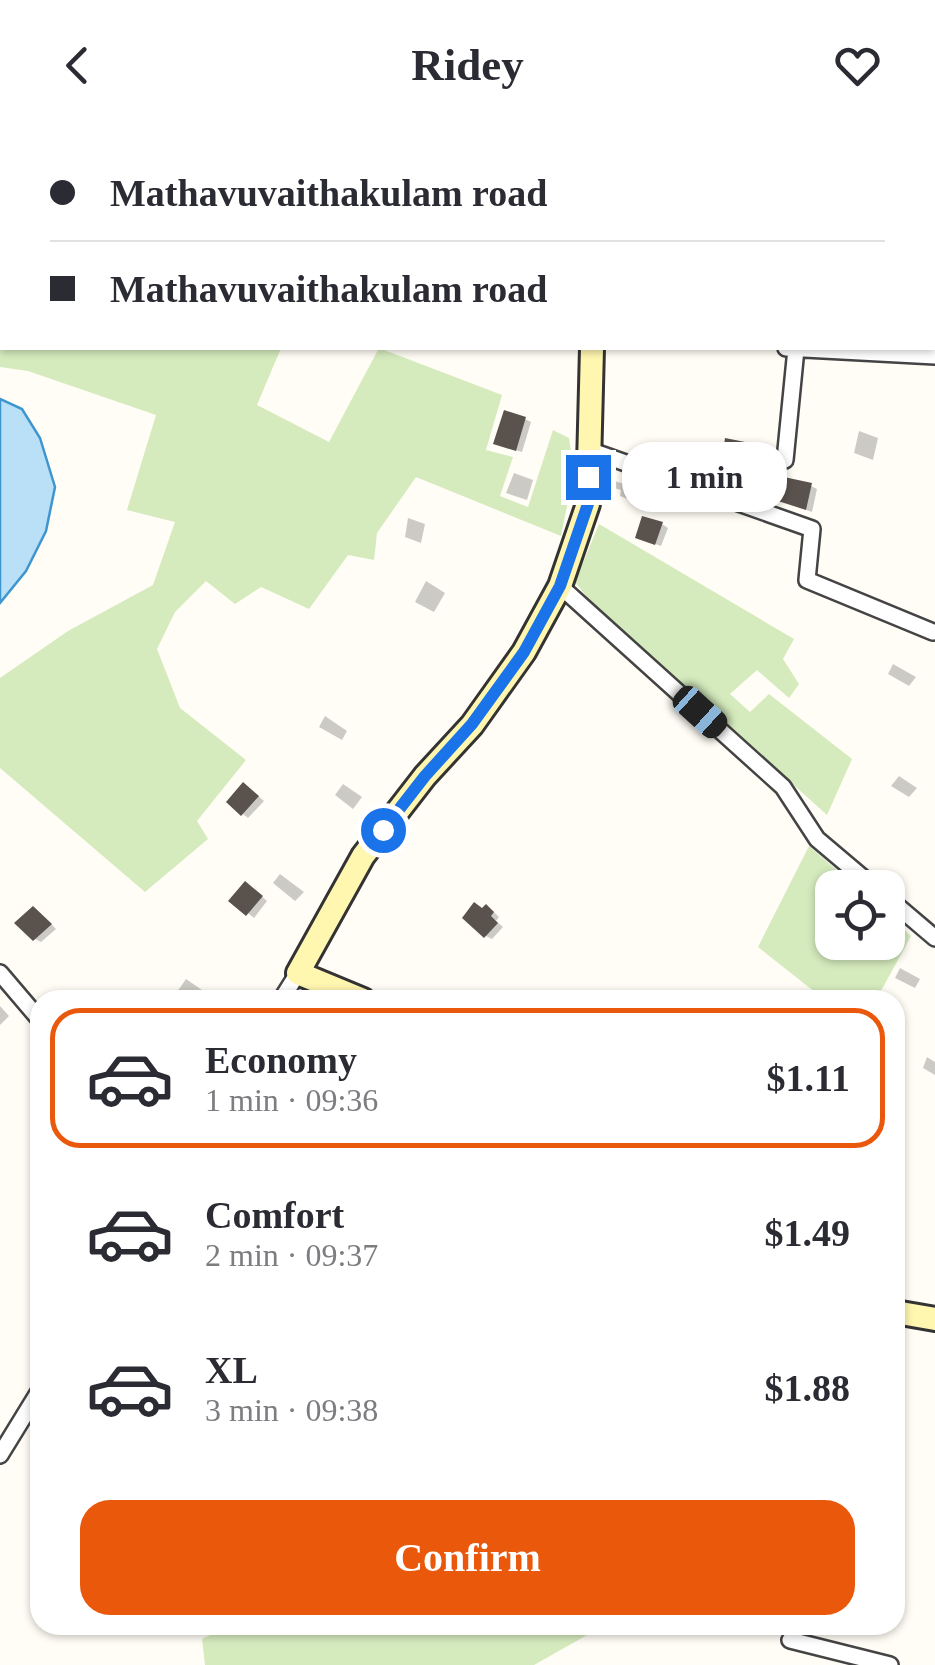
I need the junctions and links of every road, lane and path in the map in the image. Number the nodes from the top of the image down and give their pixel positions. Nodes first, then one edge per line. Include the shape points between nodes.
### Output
1 (592, 350) edge
2 (791, 350) edge
3 (827, 350) edge
4 (935, 356) edge
5 (589, 450) junction
6 (785, 460) dead end
7 (560, 586) junction
8 (933, 632) edge
9 (854, 870) edge
10 (905, 912) edge
11 (935, 938) edge
12 (298, 972) junction
13 (0, 973) edge
14 (287, 990) edge
15 (340, 990) edge
16 (30, 1008) edge
17 (905, 1314) edge
18 (935, 1319) edge
19 (30, 1404) edge
20 (2, 1445) edge
21 (790, 1640) dead end
22 (890, 1665) edge

1 - 5 street
2 - 6 street
3 - 4 street
5 - 7 street via 588,504
5 - 8 street via 812,529 807,580
7 - 9 street via 783,787 817,839
7 - 12 street via 524,652 472,724 362,856
10 - 11 street
12 - 14 street
12 - 15 street
13 - 16 street
17 - 18 street
19 - 20 street
21 - 22 street

